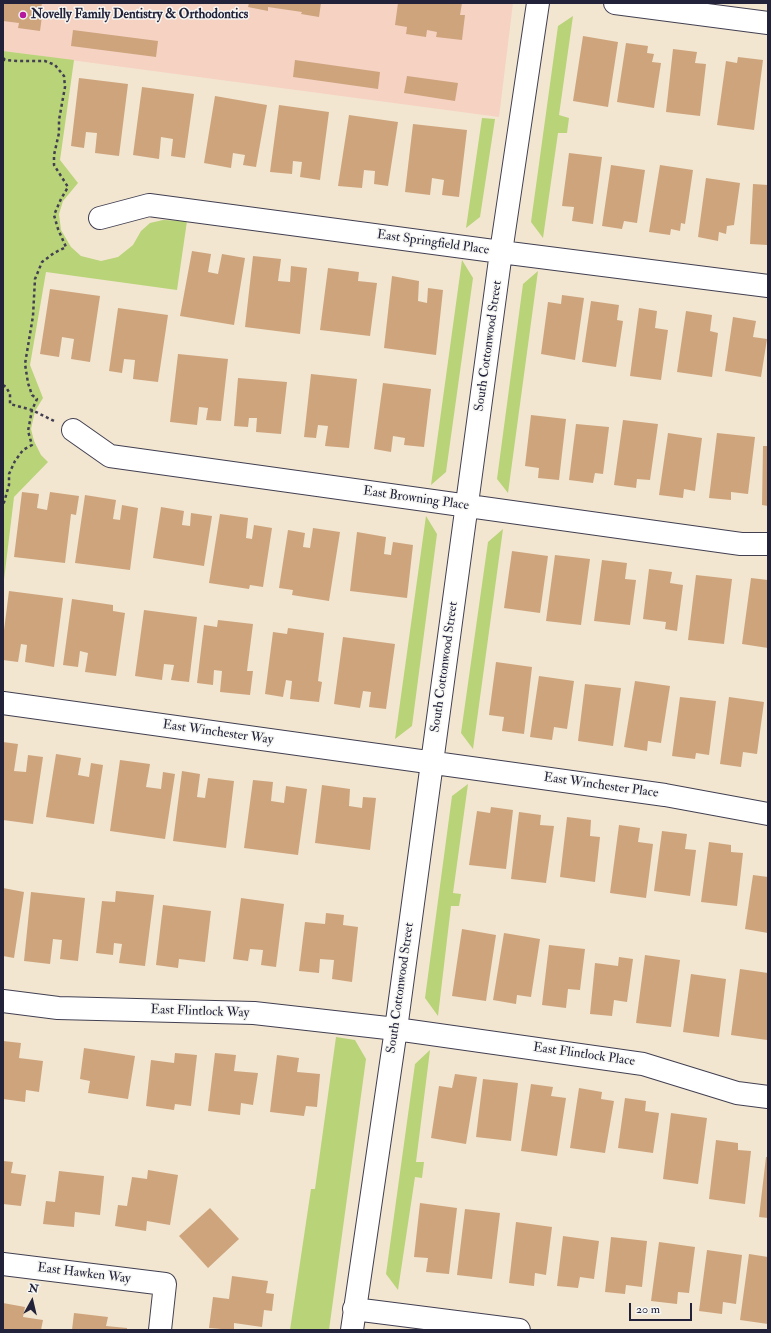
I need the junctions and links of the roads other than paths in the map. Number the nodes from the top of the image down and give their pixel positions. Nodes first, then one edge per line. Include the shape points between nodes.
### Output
1 (538, 3) edge
2 (615, 3) edge
3 (768, 23) edge
4 (100, 218) dead end
5 (502, 252) junction
6 (768, 286) edge
7 (73, 430) road end
8 (467, 506) junction
9 (768, 544) edge
10 (3, 703) edge
11 (432, 763) junction
12 (768, 814) edge
13 (3, 1001) edge
14 (396, 1028) junction
15 (768, 1097) edge
16 (3, 1264) edge
17 (353, 1319) edge
18 (160, 1330) edge
19 (519, 1330) edge

1 - 5 street, South Cottonwood Street
2 - 3 street
4 - 5 street, East Springfield Place via 149,205
5 - 6 street, East Springfield Place
5 - 8 street, South Cottonwood Street
7 - 8 street, East Browning Place via 110,456
8 - 9 street, East Browning Place via 741,544
8 - 11 street, South Cottonwood Street
10 - 11 street, East Winchester Way
11 - 12 street, East Winchester Place via 665,795
11 - 14 street, South Cottonwood Street
13 - 14 street, East Flintlock Way via 58,1008 254,1013
14 - 15 street, East Flintlock Place via 643,1064 737,1093
14 - 17 street, South Cottonwood Street
16 - 18 street, East Hawken Way via 166,1284
17 - 19 street

